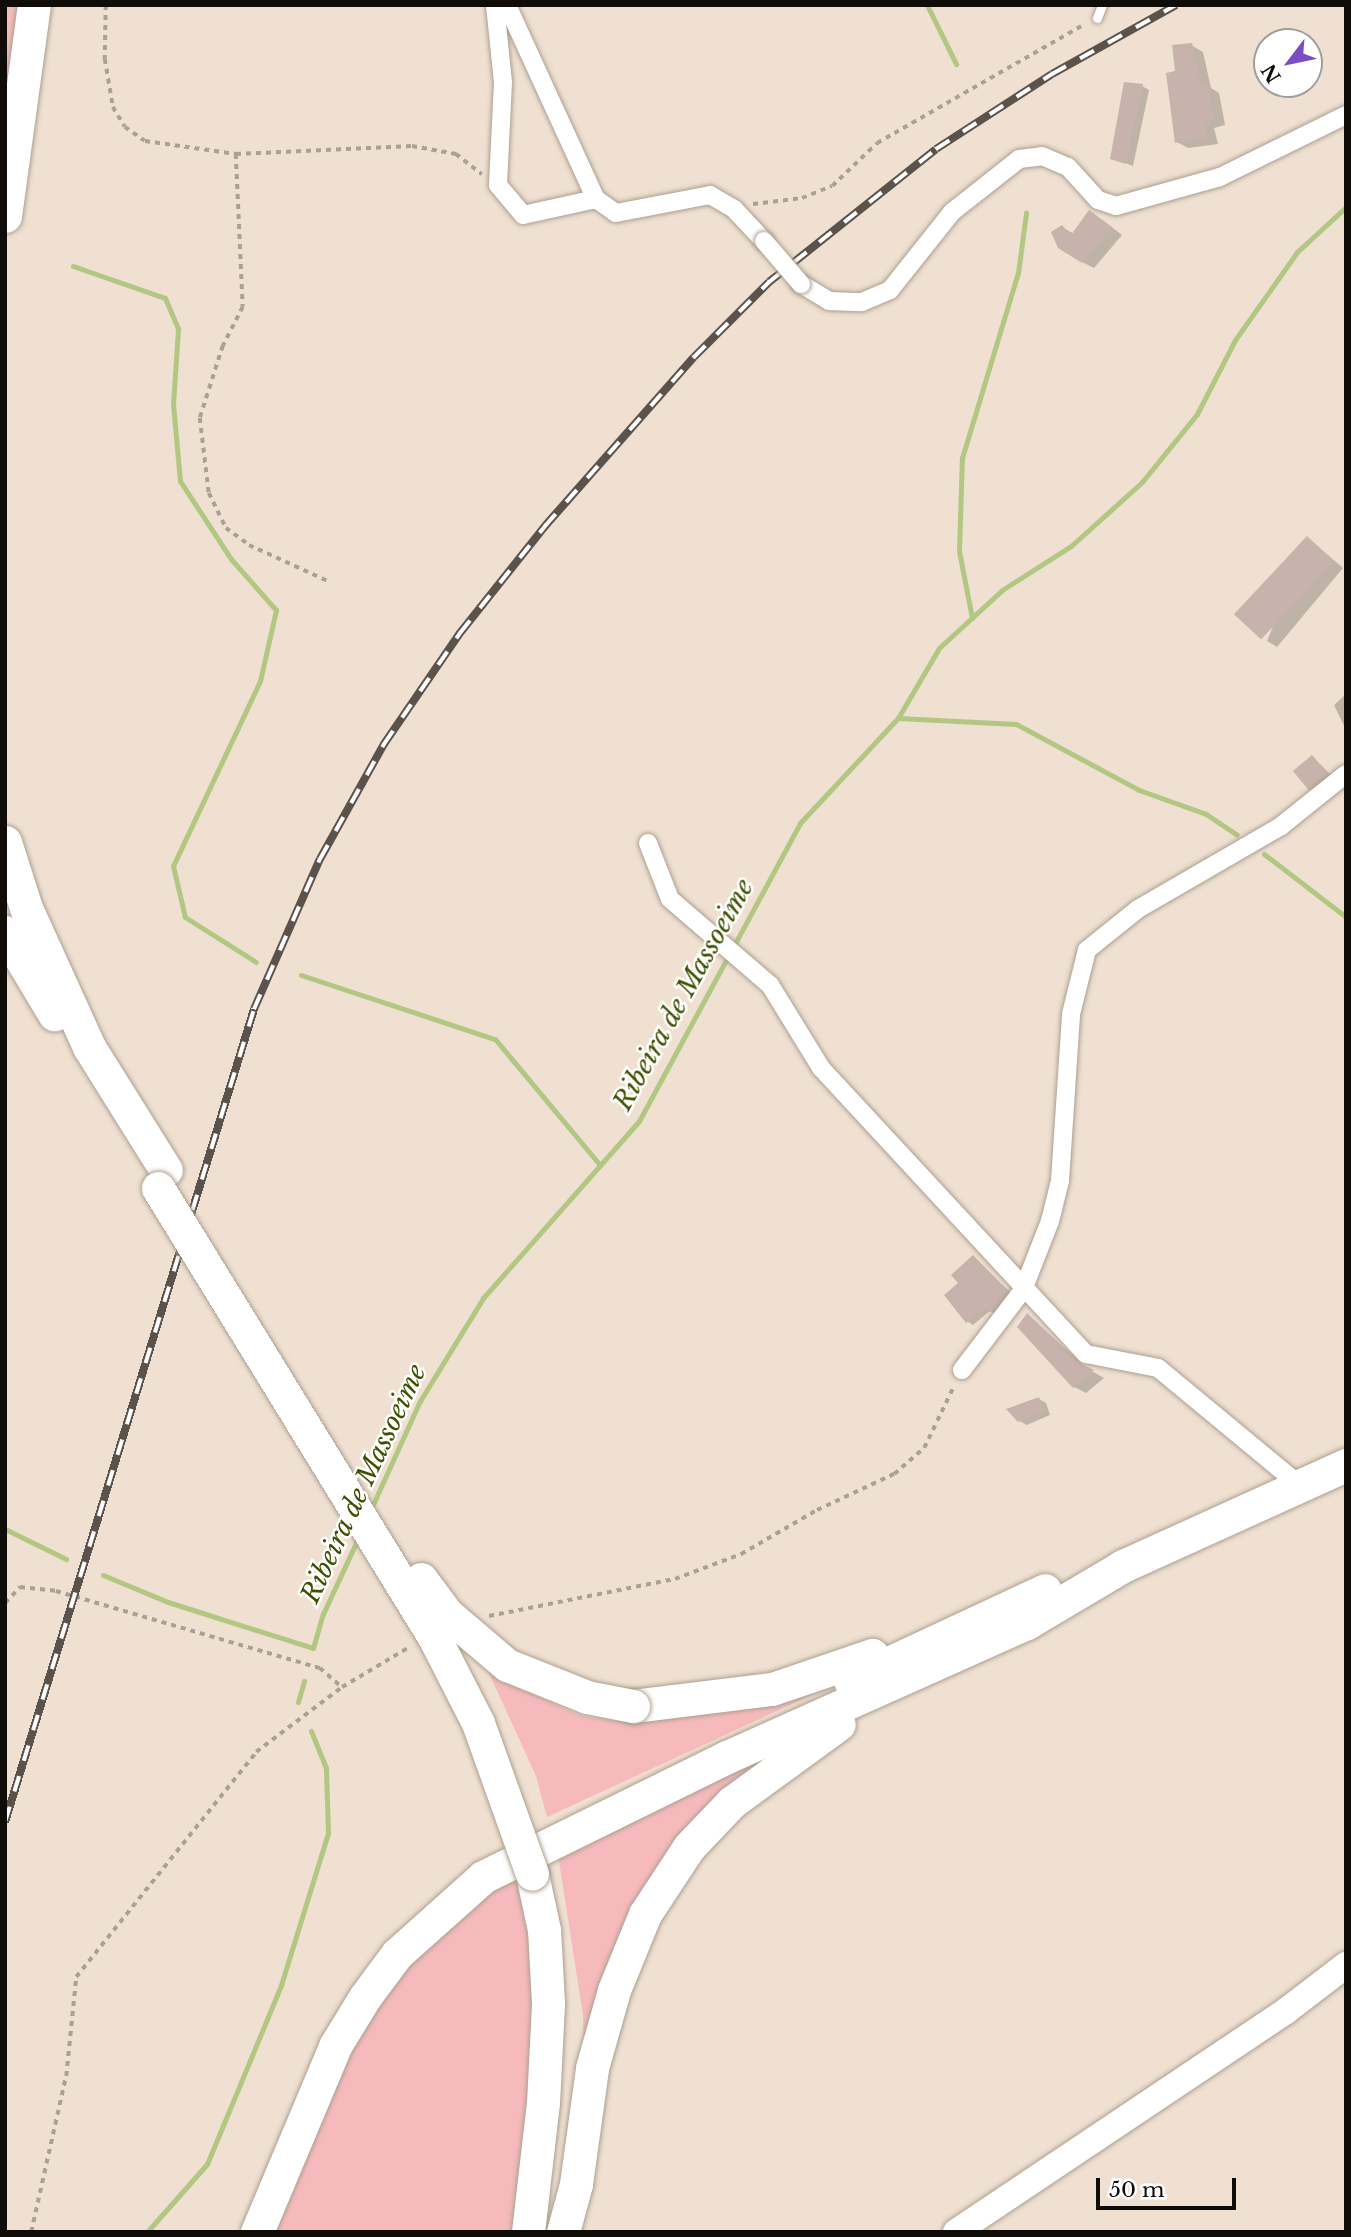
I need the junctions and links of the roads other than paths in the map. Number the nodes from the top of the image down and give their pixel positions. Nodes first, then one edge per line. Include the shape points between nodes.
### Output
1 (34, 5) edge
2 (495, 5) edge
3 (507, 5) edge
4 (1102, 5) edge
5 (1097, 18) road end
6 (1346, 116) edge
7 (596, 199) junction
8 (5, 216) edge
9 (1346, 774) edge
10 (5, 842) edge
11 (648, 843) dead end
12 (5, 932) edge
13 (162, 1179) junction
14 (1023, 1290) junction
15 (962, 1370) road end
16 (1346, 1465) edge
17 (1298, 1484) junction
18 (1123, 1566) junction
19 (939, 1636) junction
20 (905, 1681) junction
21 (1346, 1965) edge
22 (236, 2232) edge
23 (257, 2232) edge
24 (528, 2232) edge
25 (563, 2232) edge
26 (956, 2232) edge

1 - 8 highway
2 - 7 street via 503,82 498,185 523,215
3 - 7 street
4 - 5 lane
6 - 7 street, bridge via 1220,177 1116,206 1098,201 1068,167 1042,156 1019,159 952,212 890,290 862,302 829,301 801,284 734,209 710,195 616,213
9 - 14 street via 1281,826 1138,909 1087,950 1071,1014 1060,1181
10 - 13 highway via 26,908 89,1047
11 - 14 street via 670,898 770,985 821,1068
12 - 13 highway
13 - 19 highway, bridge via 447,1614 507,1665 587,1698 633,1706 772,1689
13 - 24 highway, bridge via 434,1637 478,1723 531,1874 544,1930 548,2003 543,2104
14 - 15 street
14 - 17 street via 1086,1354 1158,1368
16 - 17 highway
17 - 18 highway
18 - 19 highway via 1066,1582
18 - 20 highway via 1027,1623
19 - 22 highway via 554,1820 494,1852 428,1898 369,1961 324,2035
20 - 23 highway via 792,1727 561,1836 483,1877 438,1913 397,1954 335,2046
20 - 25 highway via 796,1751 732,1802 689,1847 645,1914 614,1990 592,2068 576,2184
21 - 26 main road via 1286,2011

